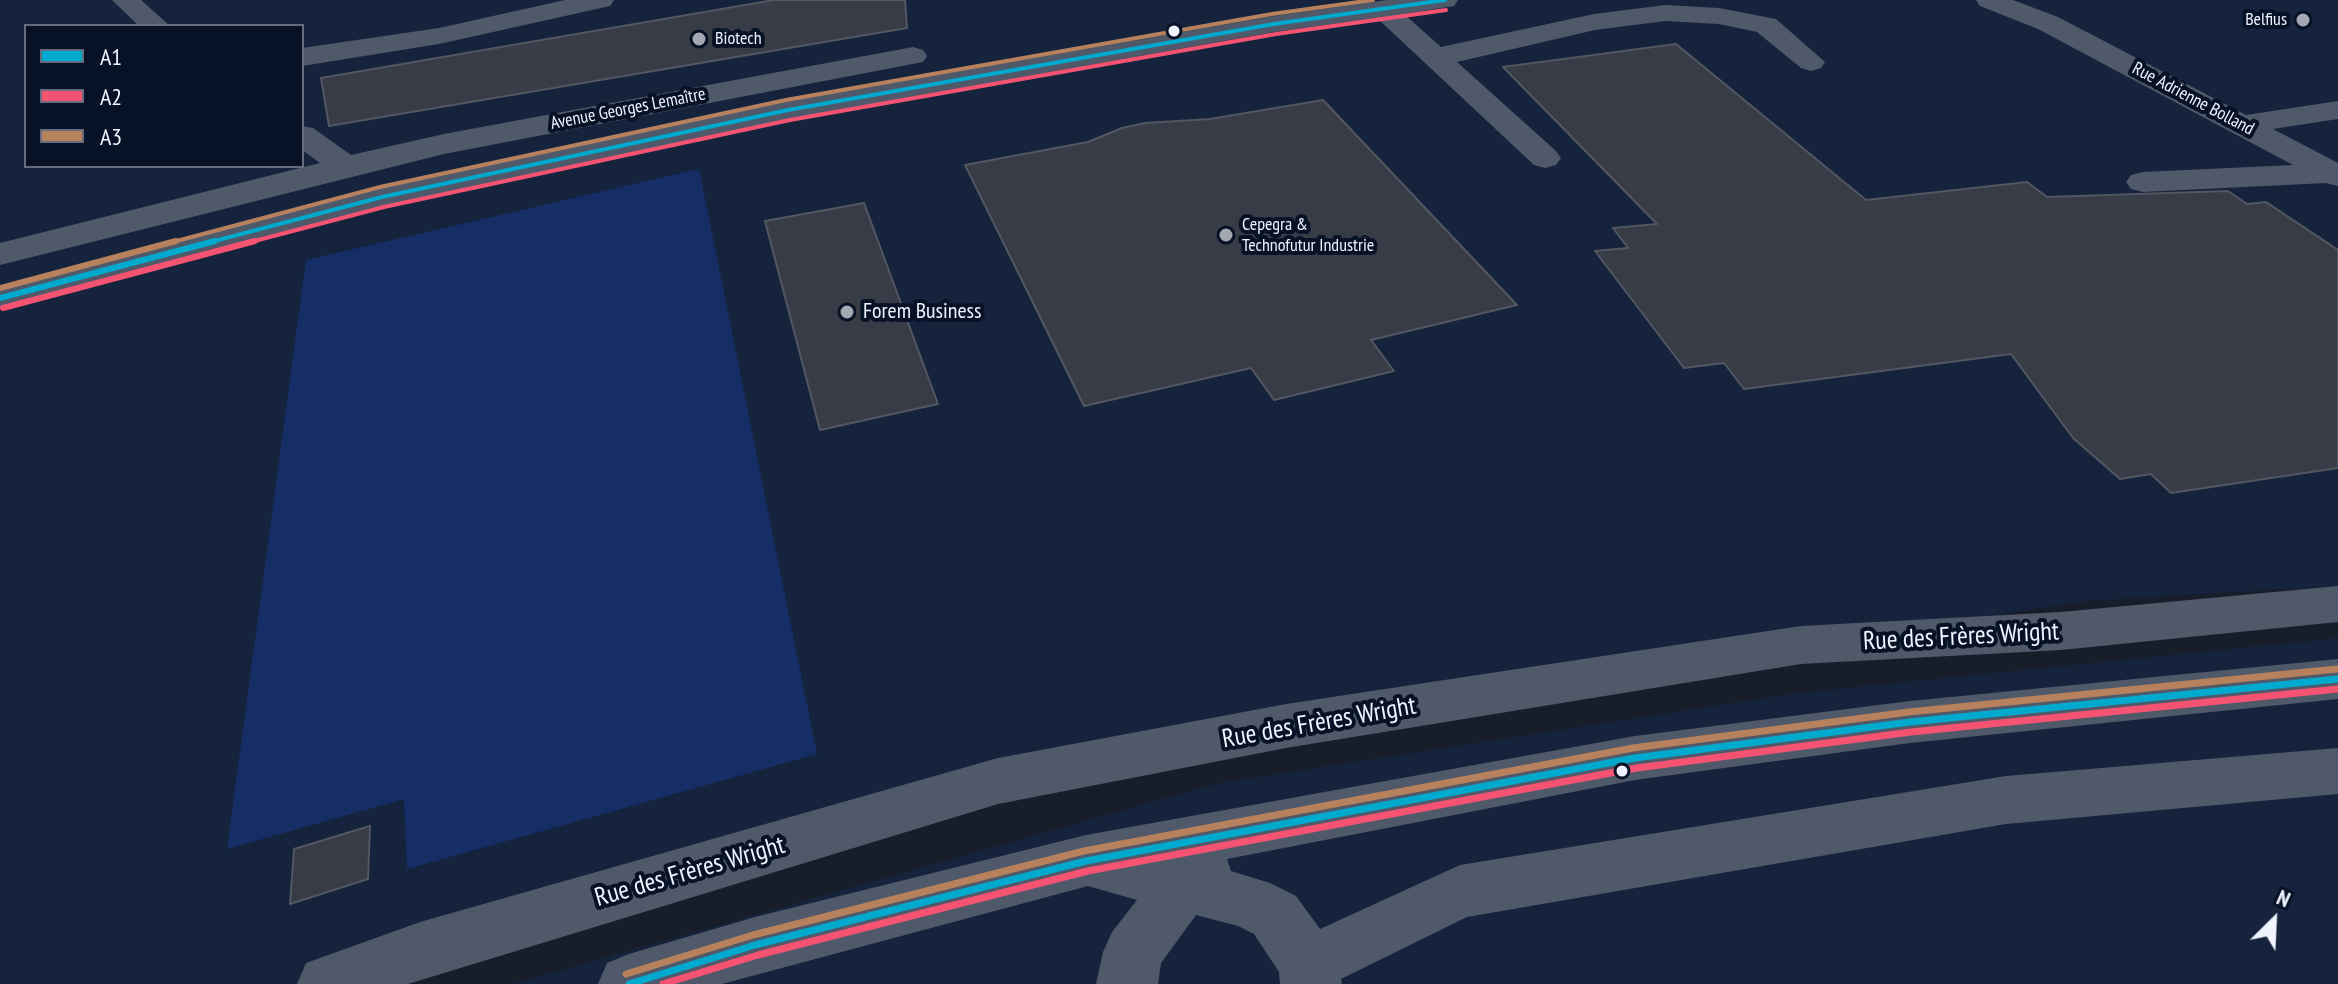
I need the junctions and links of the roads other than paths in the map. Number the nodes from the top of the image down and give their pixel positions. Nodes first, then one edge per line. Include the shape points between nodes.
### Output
1 (125, 0) edge
2 (601, 0) edge
3 (1263, 0) edge
4 (1445, 0) edge
5 (1989, 0) edge
6 (566, 4) edge
7 (1383, 9) junction
8 (2040, 11) edge
9 (154, 24) edge
10 (304, 57) edge
11 (1436, 57) junction
12 (1811, 62) dead end
13 (2338, 110) edge
14 (2242, 125) junction
15 (304, 136) edge
16 (1545, 158) dead end
17 (345, 166) junction
18 (2335, 174) edge
19 (2143, 182) dead end
20 (0, 254) edge
21 (0, 298) edge
22 (2338, 604) edge
23 (2338, 679) edge
24 (2338, 771) edge
25 (1247, 832) junction
26 (1086, 861) junction
27 (1183, 887) junction
28 (1310, 974) edge
29 (328, 984) edge
30 (629, 984) edge
31 (1127, 984) edge

1 - 9 street
2 - 6 street
3 - 17 street, Avenue Georges Lemaître via 866,63
4 - 7 street, Avenue Georges Lemaître
5 - 8 street, Rue Adrienne Bolland
6 - 10 street via 439,36
7 - 11 street
7 - 21 street, Avenue Georges Lemaître via 788,110 382,197
8 - 14 street, Rue Adrienne Bolland
11 - 12 street via 1594,22 1665,13 1766,25
11 - 16 street
13 - 14 street
14 - 18 street, Rue Adrienne Bolland
15 - 17 street
17 - 20 street, Avenue Georges Lemaître
18 - 19 street
22 - 29 street, Rue des Frères Wright via 2139,625 1801,645 1241,735 998,781 435,946
23 - 25 street via 1910,722 1635,758
24 - 28 street via 2006,800 1460,892
25 - 26 street
25 - 27 street
26 - 27 street
26 - 30 street via 755,945
27 - 28 street via 1249,902 1275,915
27 - 31 street via 1133,952

